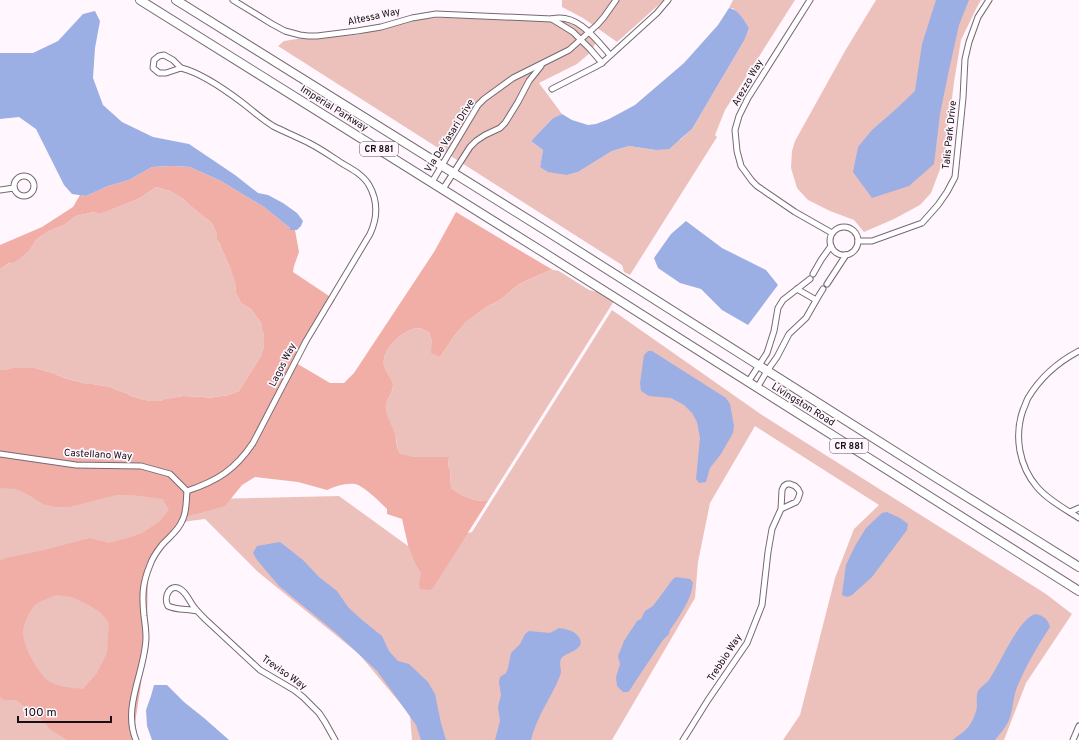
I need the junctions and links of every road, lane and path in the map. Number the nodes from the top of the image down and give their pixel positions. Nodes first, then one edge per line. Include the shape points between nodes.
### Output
1 (140, 0) edge
2 (176, 0) edge
3 (233, 0) edge
4 (616, 0) edge
5 (668, 0) edge
6 (810, 0) edge
7 (989, 0) edge
8 (552, 19) junction
9 (588, 32) junction
10 (580, 39) junction
11 (610, 55) junction
12 (545, 62) junction
13 (602, 63) junction
14 (181, 68) junction
15 (552, 89) dead end
16 (442, 166) junction
17 (453, 173) junction
18 (432, 182) junction
19 (14, 188) dead end
20 (443, 189) junction
21 (0, 190) edge
22 (832, 233) junction
23 (858, 240) junction
24 (831, 246) junction
25 (846, 255) junction
26 (813, 274) dead end
27 (810, 279) dead end
28 (629, 284) joint
29 (827, 284) dead end
30 (797, 289) junction
31 (824, 289) dead end
32 (618, 300) joint
33 (816, 300) junction
34 (1079, 351) edge
35 (759, 366) junction
36 (767, 371) junction
37 (748, 382) junction
38 (757, 388) junction
39 (0, 454) edge
40 (187, 491) junction
41 (1079, 508) edge
42 (781, 509) junction
43 (1070, 512) junction
44 (1079, 518) edge
45 (1079, 567) edge
46 (1079, 591) edge
47 (197, 611) junction
48 (1079, 726) edge
49 (136, 740) edge
50 (335, 740) edge
51 (683, 740) edge
52 (1073, 740) edge

1 - 18 main road, Imperial Parkway / CR 881
2 - 16 main road, Imperial Parkway / CR 881
3 - 8 street, Altessa Way via 285,31 308,36 381,27 436,14
4 - 9 street, Via De Vasari Drive via 604,17
5 - 11 street
6 - 22 street, Arezzo Way via 748,98 735,130 737,151 742,166 752,181 795,212
7 - 23 street, Talis Park Drive via 978,17 964,59 963,98 954,177 947,192 922,222 872,241
8 - 9 street, Altessa Way via 569,19
8 - 10 street, Altessa Way
9 - 10 street, Via De Vasari Drive
9 - 11 street, Altessa Way
10 - 12 street, Via De Vasari Drive via 569,50
10 - 13 street, Altessa Way
11 - 13 street
12 - 16 street, Via De Vasari Drive via 513,78 478,105
12 - 17 street, Via De Vasari Drive via 529,81 505,123 476,141
13 - 15 street
14 - 14 street, Lagos Way via 164,55 154,60 153,68 159,73
14 - 40 street, Lagos Way via 205,78 274,126 318,148 357,173 368,184 376,207 375,221 370,234 306,341 253,443 242,458 223,475
16 - 17 main road, Imperial Parkway / CR 881
16 - 18 street, Via De Vasari Drive
17 - 20 street, Via De Vasari Drive
17 - 28 main road, Imperial Parkway / CR 881
18 - 20 main road, Imperial Parkway / CR 881
19 - 21 street
20 - 32 main road, Imperial Parkway / CR 881
22 - 23 street via 839,228 848,228 855,232
22 - 24 street
23 - 25 street via 853,251
24 - 25 street via 837,253
24 - 26 street
25 - 29 street
27 - 30 street
28 - 35 main road, Livingston Road / CR 881
30 - 33 street
30 - 35 street via 783,300 778,308 772,340
31 - 33 street
32 - 37 main road, Livingston Road / CR 881
33 - 36 street via 806,318 789,334
34 - 43 street via 1044,376 1027,399 1020,420 1018,442 1022,460 1037,488
35 - 36 main road, Livingston Road / CR 881
35 - 37 street
36 - 38 street
36 - 45 main road, Livingston Road / CR 881
37 - 38 main road, Livingston Road / CR 881
38 - 46 main road, Livingston Road / CR 881
39 - 40 street, Castellano Way via 76,465 141,466 170,474
40 - 49 street via 183,520 150,564 143,584 146,637 131,715
41 - 43 street
42 - 42 street, Trebbio Way via 784,486 795,486 800,493 798,499
42 - 51 street, Trebbio Way via 772,529 762,605 747,643
43 - 44 street
47 - 47 street, Treviso Way via 183,590 171,589 167,593 168,606
47 - 50 street, Treviso Way via 260,670 294,690 311,704
48 - 52 street

